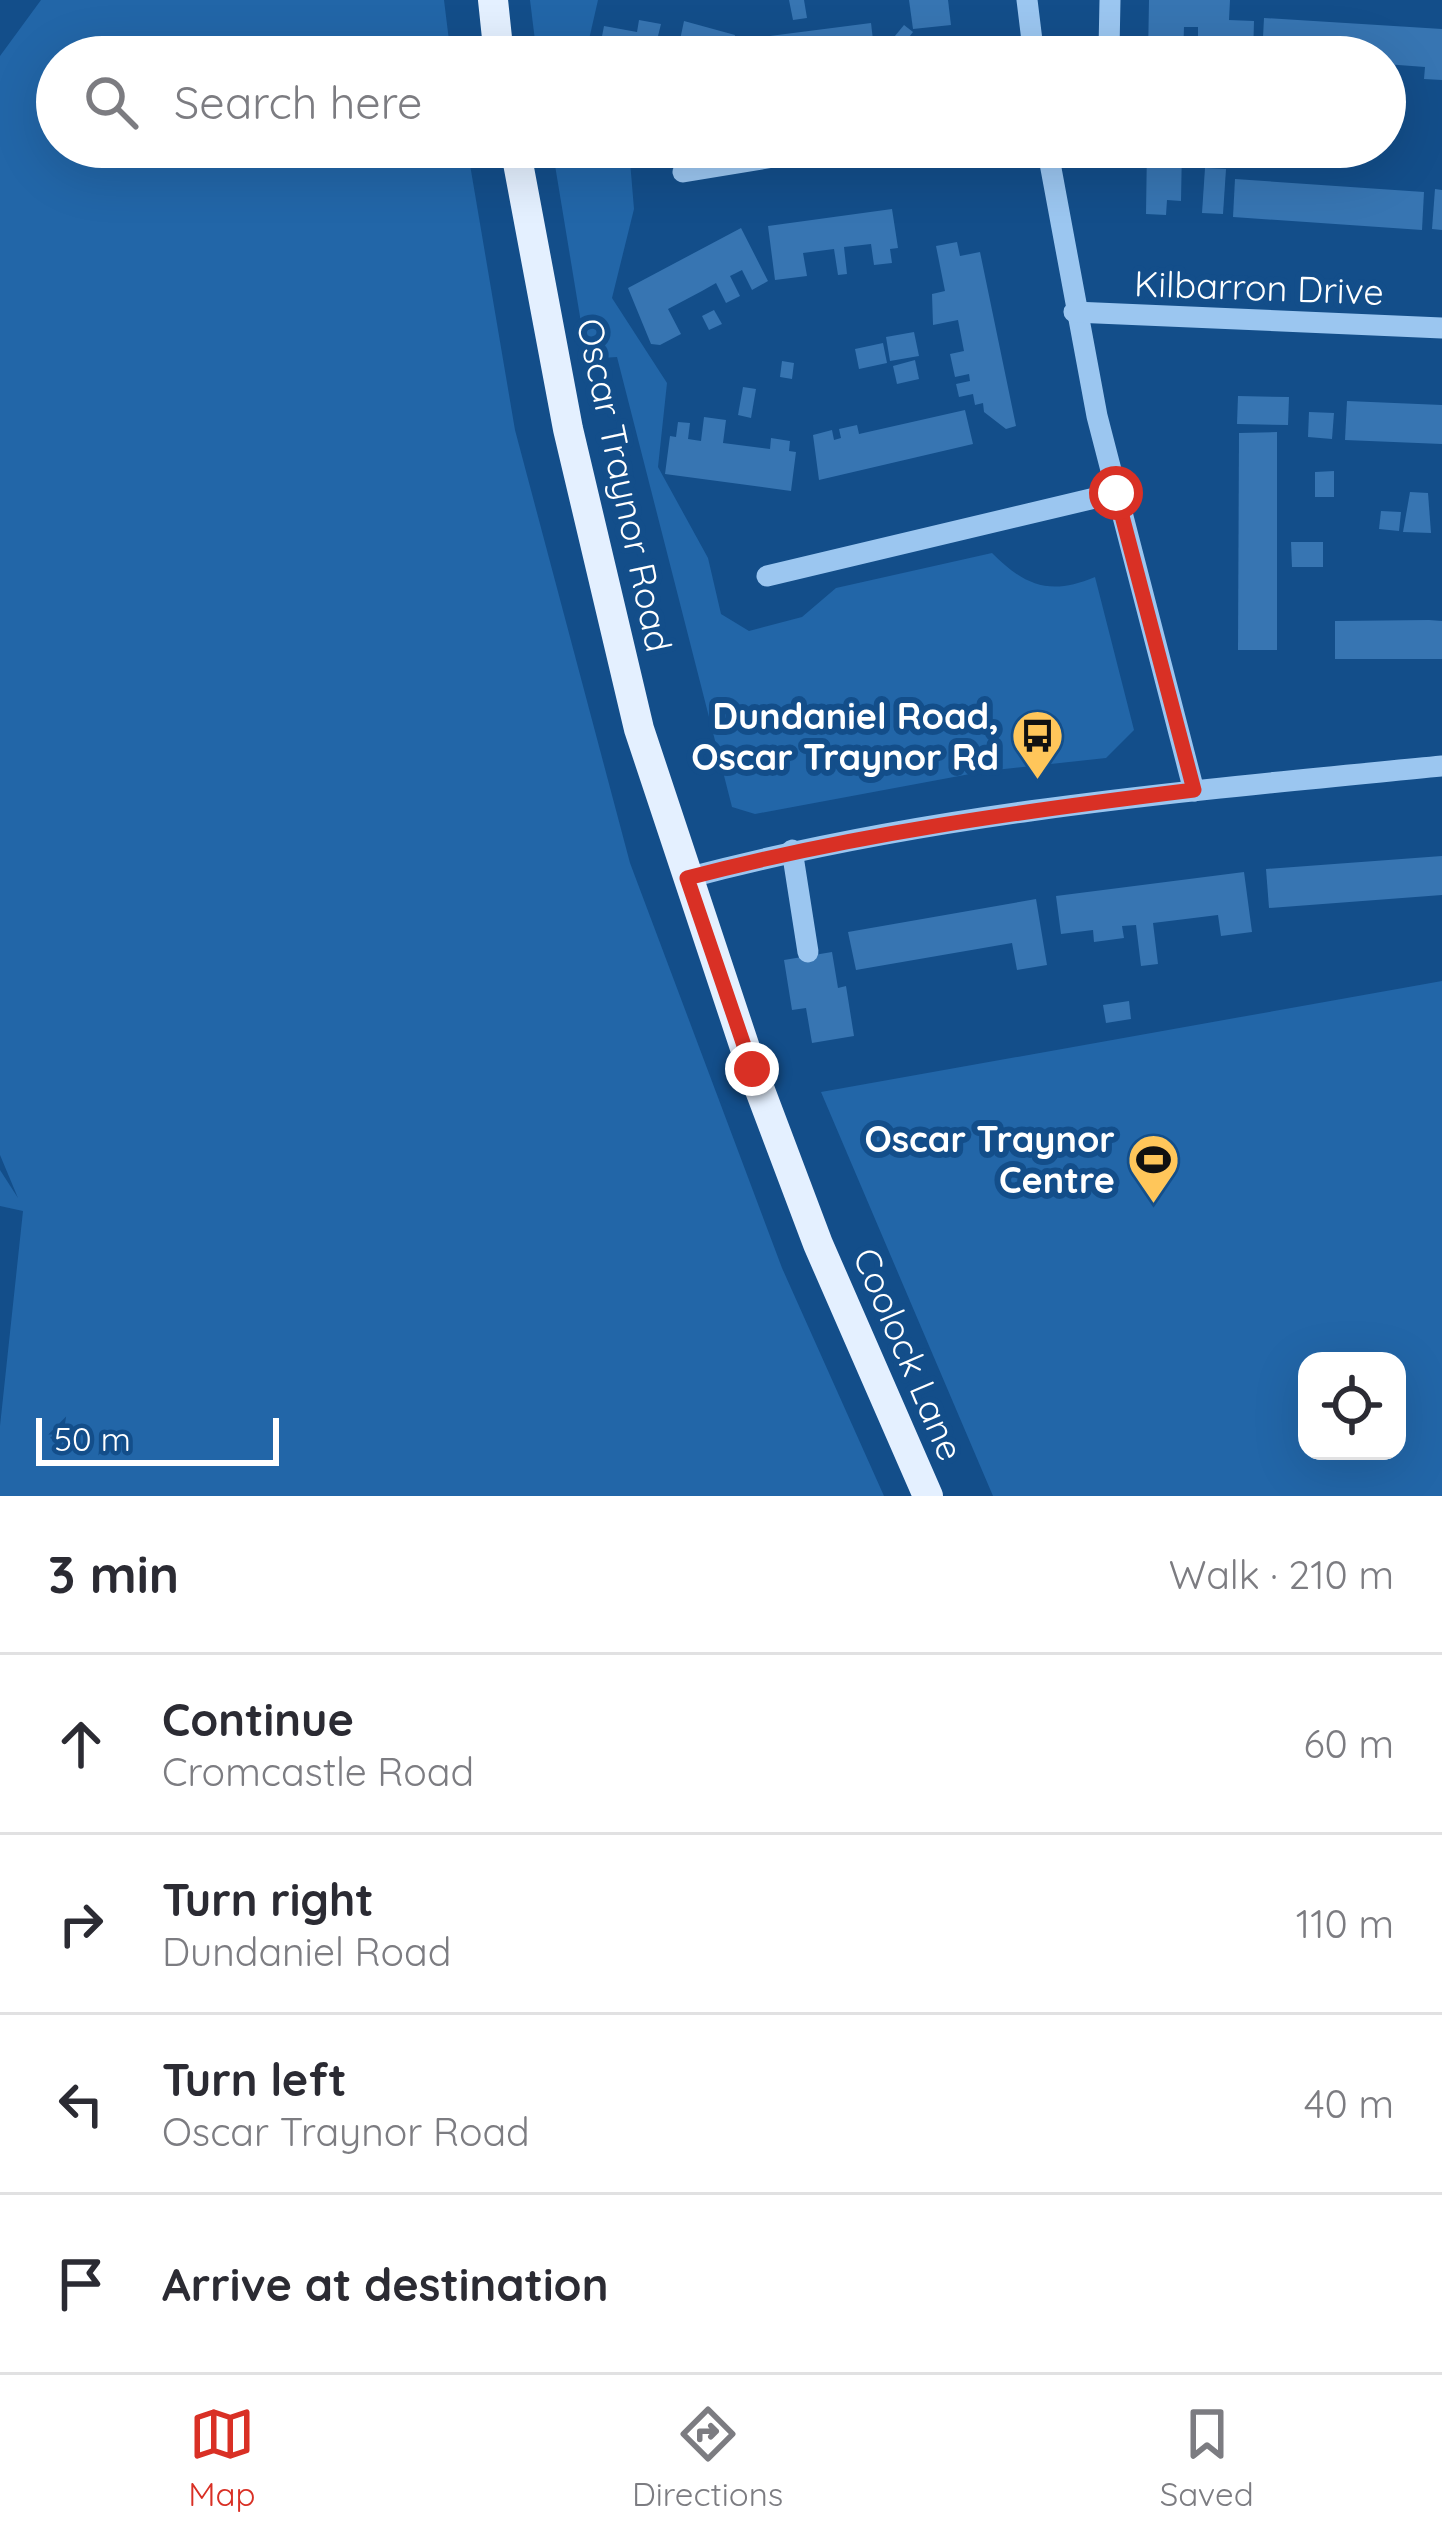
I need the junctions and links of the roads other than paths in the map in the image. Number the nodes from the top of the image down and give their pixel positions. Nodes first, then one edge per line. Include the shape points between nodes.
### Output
1 (493, 0) edge
2 (1027, 0) edge
3 (1110, 0) edge
4 (497, 36) edge
5 (1031, 36) edge
6 (1109, 36) edge
7 (519, 168) edge
8 (707, 168) edge
9 (1050, 168) edge
10 (683, 172) dead end
11 (1074, 312) junction
12 (1442, 328) edge
13 (1116, 493) junction
14 (767, 576) dead end
15 (1442, 766) edge
16 (1194, 790) junction
17 (792, 850) junction
18 (687, 878) junction
19 (808, 952) dead end
20 (818, 1244) joint
21 (928, 1496) edge

1 - 4 main road
2 - 5 street
3 - 6 street
7 - 18 main road, Oscar Traynor Road via 579,475 639,728
8 - 10 street
9 - 11 street
11 - 12 street, Kilbarron Drive
11 - 13 street
13 - 14 street
13 - 16 street
15 - 16 street
16 - 17 street
17 - 18 street
17 - 19 street
18 - 20 main road, Oscar Traynor Road
20 - 21 main road, Coolock Lane

